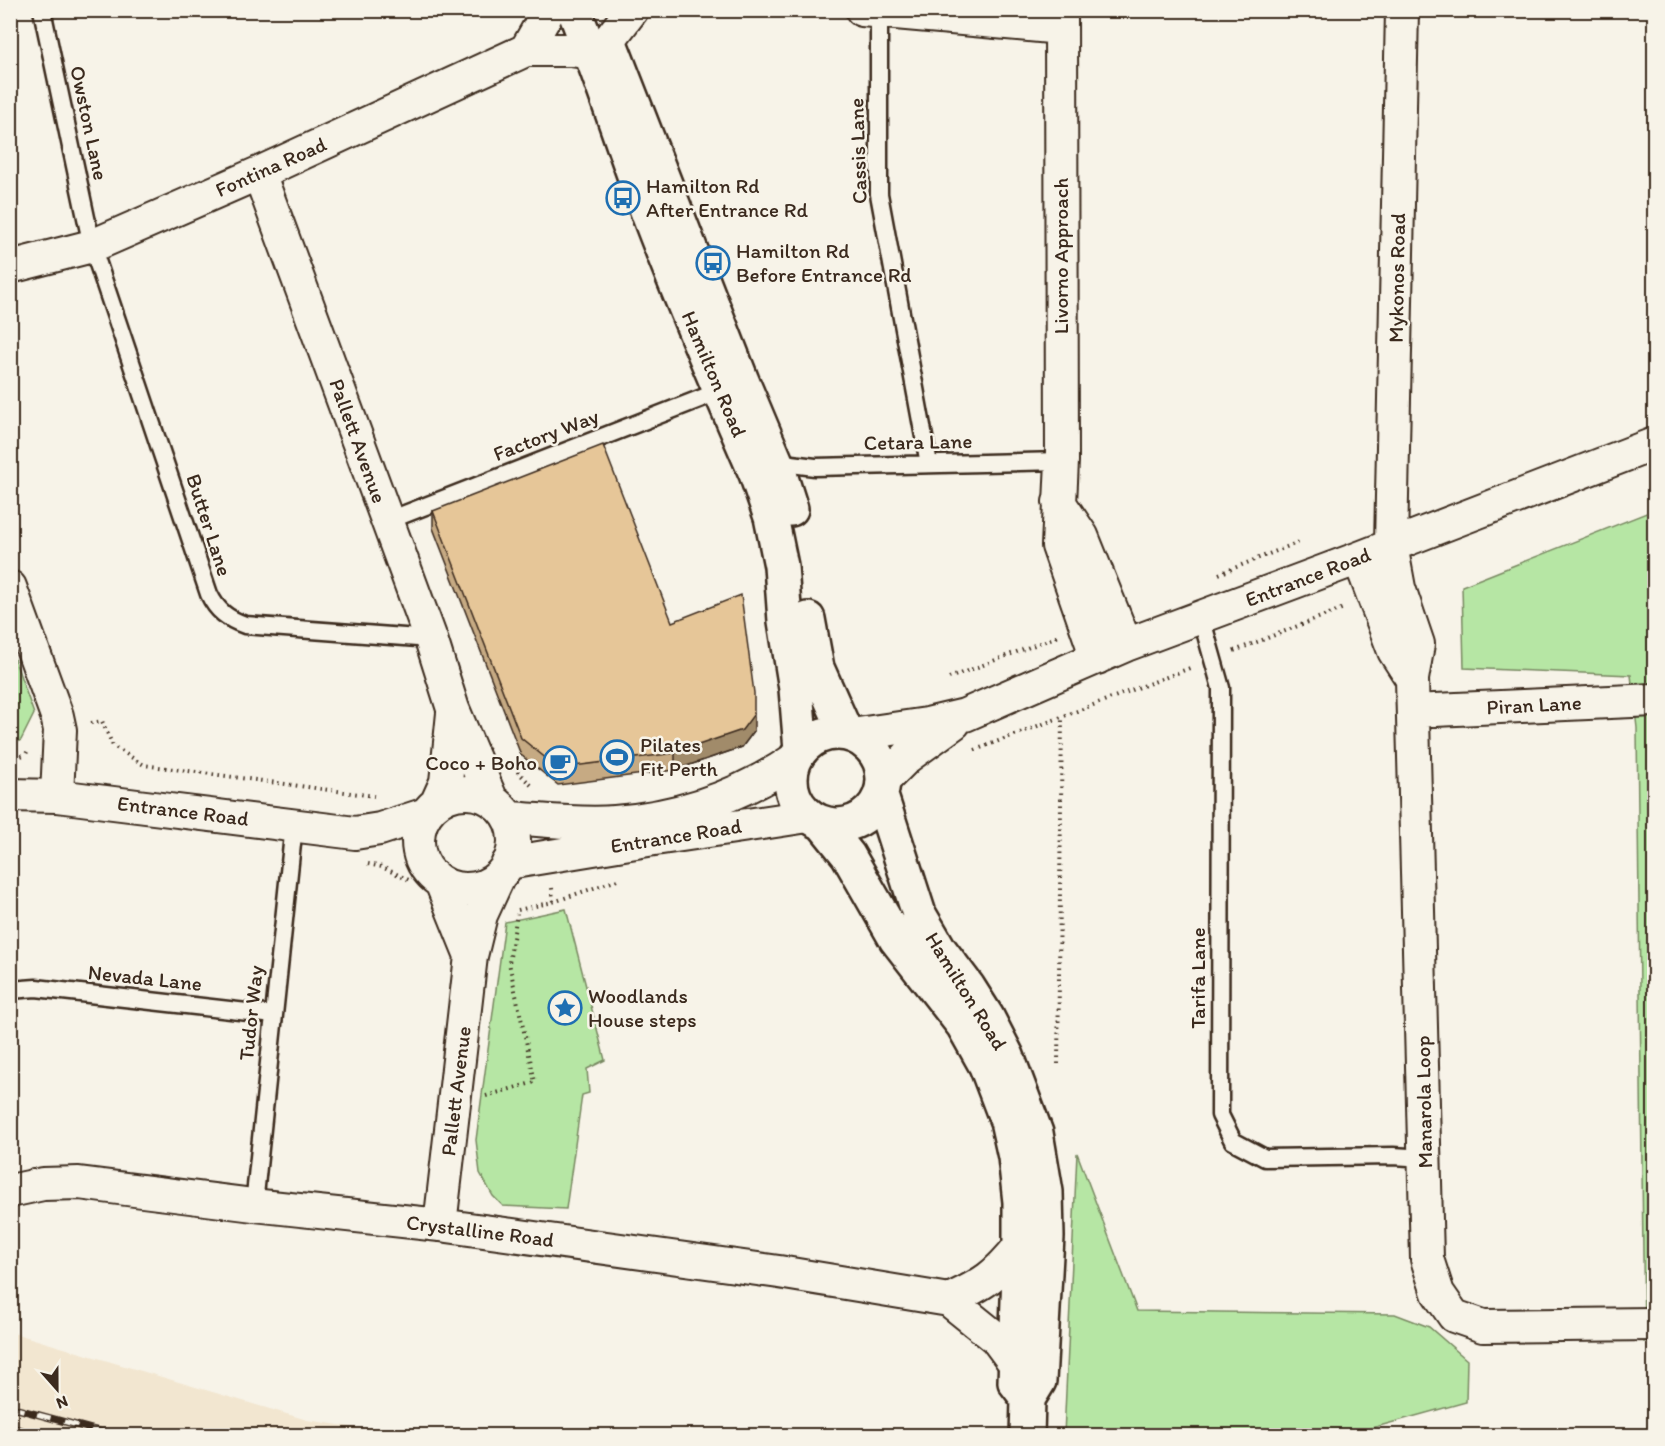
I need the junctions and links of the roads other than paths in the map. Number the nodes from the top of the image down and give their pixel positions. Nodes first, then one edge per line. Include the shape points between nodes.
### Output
1 (42, 10) edge
2 (549, 10) edge
3 (574, 10) edge
4 (632, 10) edge
5 (1402, 10) edge
6 (870, 11) edge
7 (1061, 19) edge
8 (599, 34) edge
9 (526, 50) junction
10 (259, 173) junction
11 (92, 246) junction
12 (10, 267) edge
13 (720, 391) junction
14 (1654, 444) edge
15 (1062, 461) junction
16 (776, 462) junction
17 (929, 464) junction
18 (1059, 502) junction
19 (387, 521) junction
20 (1391, 545) junction
21 (1359, 558) junction
22 (10, 586) edge
23 (1201, 618) junction
24 (431, 639) junction
25 (1126, 645) junction
26 (1097, 658) junction
27 (1412, 679) junction
28 (1654, 700) edge
29 (453, 709) junction
30 (1413, 711) junction
31 (965, 715) junction
32 (849, 734) junction
33 (798, 755) junction
34 (883, 788) junction
35 (10, 795) edge
36 (57, 796) junction
37 (431, 808) junction
38 (501, 809) junction
39 (816, 820) junction
40 (294, 825) junction
41 (355, 833) junction
42 (504, 870) junction
43 (434, 875) junction
44 (471, 956) junction
45 (10, 990) edge
46 (274, 1015) junction
47 (1425, 1158) junction
48 (10, 1191) edge
49 (254, 1205) junction
50 (440, 1225) junction
51 (1020, 1246) junction
52 (949, 1300) junction
53 (1654, 1324) edge
54 (1016, 1365) junction
55 (1028, 1399) junction
56 (1027, 1436) edge

1 - 11 lane, Owston Lane
2 - 9 street
3 - 8 main road, Hamilton Road
4 - 8 street
5 - 20 street, Mykonos Road
6 - 7 street
6 - 17 lane, Cassis Lane via 879,194
7 - 15 street, Livorno Approach
8 - 9 street, Fontina Road via 571,50
8 - 13 main road, Hamilton Road via 608,106
8 - 16 main road, Hamilton Road
9 - 10 street, Fontina Road
10 - 11 street, Fontina Road
10 - 19 street, Pallett Avenue
11 - 12 street, Fontina Road
11 - 24 lane, Butter Lane via 214,606 228,619 245,625
13 - 19 lane, Factory Way
13 - 33 main road, Hamilton Road via 756,474 775,534 796,689
14 - 20 street, Entrance Road
15 - 17 lane, Cetara Lane
15 - 18 street, Livorno Approach
16 - 17 lane, Cetara Lane via 815,467
16 - 32 main road, Hamilton Road via 800,546 813,653 822,684
18 - 25 street via 1082,536
18 - 26 street, Livorno Approach via 1058,546
19 - 24 street, Pallett Avenue
20 - 21 street, Entrance Road
20 - 27 street, Manarola Loop via 1399,588 1418,644
21 - 23 street, Entrance Road
21 - 27 street via 1394,651
22 - 36 street via 57,716
23 - 25 street, Entrance Road
23 - 47 lane, Tarifa Lane via 1221,688 1220,1115 1233,1141 1265,1158
24 - 29 street, Pallett Avenue
25 - 26 street, Entrance Road
26 - 31 street, Entrance Road
27 - 30 street, Manarola Loop
28 - 30 street, Piran Lane
29 - 37 street, Pallett Avenue via 446,782
29 - 38 street, Pallett Avenue
30 - 47 street, Manarola Loop
31 - 32 street, Entrance Road
31 - 34 street, Entrance Road via 907,757
32 - 33 main road via 834,732 821,736 810,741
32 - 34 main road via 875,752 882,765
33 - 38 street, Entrance Road via 771,776 681,812 613,822
33 - 39 main road via 791,777 794,796 800,807
34 - 39 main road via 874,808 864,818 837,826
34 - 55 main road, Hamilton Road via 919,914 987,1017 1007,1056 1036,1133 1046,1192 1047,1237 1039,1381
35 - 36 street, Entrance Road
36 - 40 street, Entrance Road
37 - 38 street via 452,795 468,793 484,796
37 - 41 street, Entrance Road via 380,829
37 - 43 street via 419,829 418,845 422,860
38 - 42 street via 514,834 513,849
39 - 42 street, Entrance Road
39 - 51 main road, Hamilton Road via 848,855 896,939 963,1025 986,1066 1007,1121 1015,1157
40 - 41 street, Entrance Road
40 - 46 lane, Tudor Way
41 - 43 street, Entrance Road via 401,852
42 - 43 street via 486,885 471,889 456,888
42 - 44 street, Pallett Avenue via 481,915
43 - 44 street, Pallett Avenue
44 - 50 street, Pallett Avenue
45 - 46 lane, Nevada Lane via 36,988
46 - 49 lane, Tudor Way
47 - 53 street, Manarola Loop via 1427,1259 1438,1293 1454,1316 1483,1326
48 - 49 street, Crystalline Road via 43,1184 79,1183
49 - 50 street, Crystalline Road
50 - 52 street, Crystalline Road
51 - 52 street via 1001,1269 977,1287
51 - 54 main road, Hamilton Road
52 - 54 street, Crystalline Road via 996,1338
54 - 55 main road, Hamilton Road via 1015,1382
55 - 56 main road, Hamilton Road

